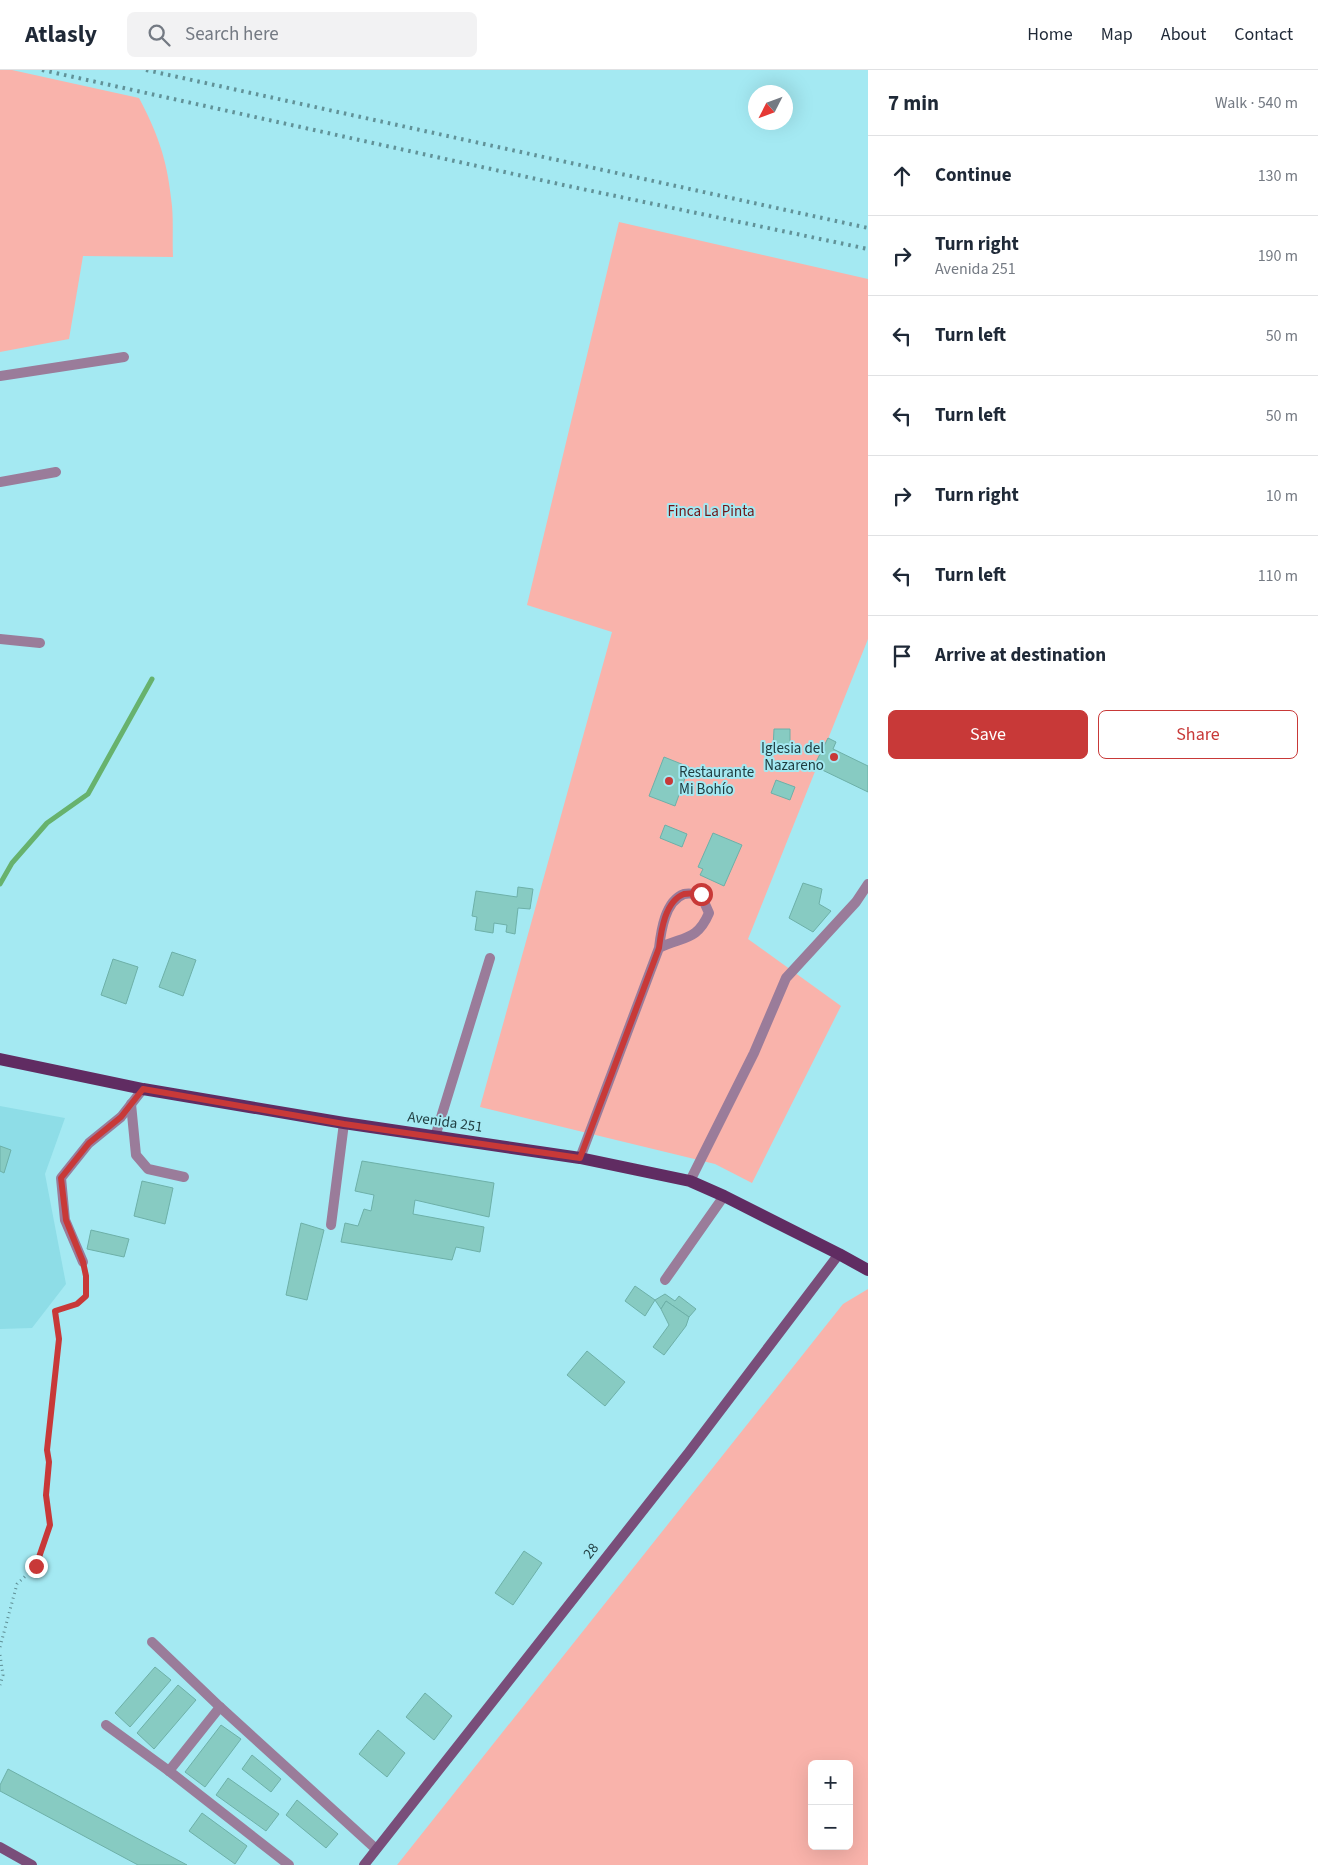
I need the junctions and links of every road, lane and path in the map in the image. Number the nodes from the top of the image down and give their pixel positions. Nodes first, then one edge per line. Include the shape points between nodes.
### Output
1 (124, 357) dead end
2 (0, 376) edge
3 (56, 472) dead end
4 (0, 482) edge
5 (0, 639) edge
6 (40, 643) dead end
7 (868, 884) edge
8 (659, 948) junction
9 (490, 958) dead end
10 (0, 1059) edge
11 (143, 1089) junction
12 (131, 1104) junction
13 (344, 1124) junction
14 (435, 1137) junction
15 (580, 1158) junction
16 (184, 1177) dead end
17 (690, 1181) junction
18 (724, 1196) junction
19 (331, 1225) dead end
20 (839, 1254) junction
21 (83, 1262) joint
22 (868, 1270) edge
23 (665, 1280) dead end
24 (152, 1642) dead end
25 (0, 1647) edge
26 (0, 1655) edge
27 (0, 1685) edge
28 (220, 1707) junction
29 (106, 1725) dead end
30 (169, 1771) junction
31 (0, 1847) edge
32 (376, 1849) junction
33 (32, 1865) edge
34 (289, 1865) edge
35 (364, 1865) edge

1 - 2 street
3 - 4 street
5 - 6 street
7 - 17 street via 856,902 786,978 754,1053
8 - 8 street via 663,921 674,903 685,894 701,894 709,913 700,930
8 - 15 street
9 - 14 street
10 - 11 main road, Avenida 251
11 - 12 street
11 - 13 main road, Avenida 251
12 - 16 street via 136,1155 148,1169
12 - 21 street via 121,1117 89,1143 61,1178 66,1220
13 - 14 main road, Avenida 251
13 - 19 street
14 - 15 main road, Avenida 251
15 - 17 main road, Avenida 251
17 - 18 main road, Avenida 251
18 - 20 main road, Avenida 251
18 - 23 street
20 - 22 main road, Avenida 251
20 - 32 street, 28 via 689,1452
21 - 25 path via 86,1296 77,1304 55,1311 59,1339 47,1450 46,1495 50,1525 36,1566 18,1584
24 - 28 street
26 - 27 path via 3,1675
28 - 30 street
28 - 32 street
29 - 30 street
30 - 34 street
31 - 33 street
32 - 35 street, 28

